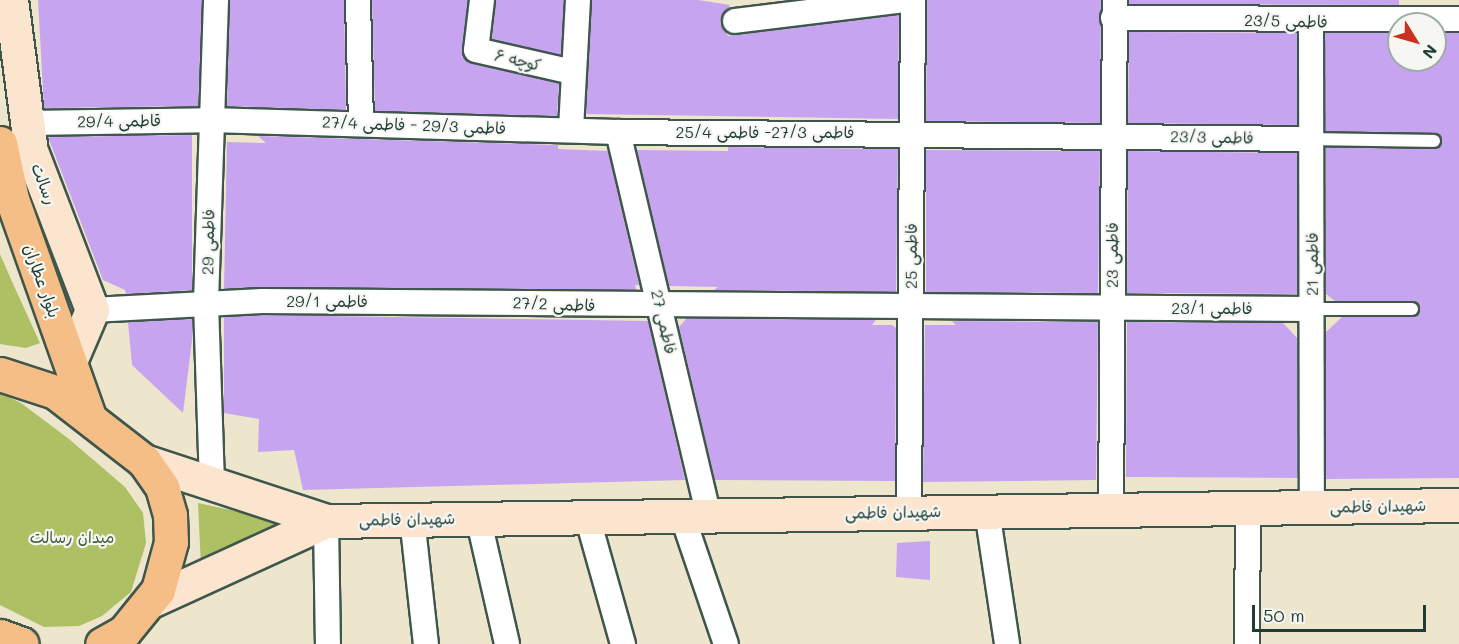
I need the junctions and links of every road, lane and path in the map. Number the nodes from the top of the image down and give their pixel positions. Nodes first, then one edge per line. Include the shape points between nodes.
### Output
1 (11, 0) edge
2 (216, 0) edge
3 (358, 0) edge
4 (482, 0) edge
5 (578, 0) edge
6 (904, 0) edge
7 (913, 0) edge
8 (1114, 9) edge
9 (1459, 19) edge
10 (735, 21) dead end
11 (1311, 22) junction
12 (573, 72) junction
13 (210, 120) junction
14 (28, 123) junction
15 (361, 124) junction
16 (571, 129) junction
17 (618, 132) junction
18 (912, 133) junction
19 (1010, 134) joint
20 (1113, 135) junction
21 (1312, 139) junction
22 (1434, 141) dead end
23 (0, 143) edge
24 (447, 301) joint
25 (207, 302) junction
26 (661, 307) junction
27 (911, 308) junction
28 (1112, 308) junction
29 (1312, 309) junction
30 (1412, 309) dead end
31 (92, 310) junction
32 (71, 359) junction
33 (0, 374) edge
34 (89, 417) junction
35 (144, 462) junction
36 (212, 484) junction
37 (1459, 505) edge
38 (1312, 507) junction
39 (1248, 508) junction
40 (1110, 510) junction
41 (987, 511) junction
42 (909, 512) junction
43 (695, 514) junction
44 (587, 516) junction
45 (412, 518) junction
46 (478, 518) junction
47 (326, 521) junction
48 (151, 601) junction
49 (128, 635) edge
50 (0, 636) edge
51 (5, 644) edge
52 (22, 644) edge
53 (102, 644) edge
54 (328, 644) edge
55 (426, 644) edge
56 (507, 644) edge
57 (623, 644) edge
58 (726, 644) edge
59 (1006, 644) edge
60 (1247, 644) edge

1 - 14 main road, رسالت via 20,88
2 - 13 street, فاطمی 29
3 - 15 street
4 - 12 street, کوچه ۶ via 476,50
5 - 12 street
6 - 10 street
7 - 18 street, فاطمی 25
8 - 11 street, فاطمی 23/5
8 - 20 street, فاطمی 23
9 - 11 street, فاطمی 23/5
11 - 21 street, فاطمی 21
12 - 16 street
13 - 14 street, قاطمی 29/4
13 - 15 street, فاطمی 29/3 - فاطمی 27/4
13 - 25 street, فاطمی 29
14 - 31 main road, رسالت via 31,151
15 - 16 street, فاطمی 29/3 - فاطمی 27/4
16 - 17 street, فاطمی 29/3 - فاطمی 27/4
17 - 18 street, فاطمی 27/3- فاطمی 25/4
17 - 26 street, فاطمی 27
18 - 19 street, فاطمی 27/3- فاطمی 25/4
18 - 27 street, فاطمی 25
19 - 20 street, فاطمی 23/3
20 - 21 street, فاطمی 23/3
20 - 28 street, فاطمی 23
21 - 22 lane
21 - 29 street, فاطمی 21
23 - 32 main road, بلوار عطاران via 12,199
24 - 25 street, فاطمی 29/1
24 - 26 street, فاطمی 27/2
25 - 31 street, فاطمی 29/1
25 - 36 street, فاطمی 29
26 - 27 street, فاطمی 27/2
26 - 43 street, فاطمی 27
27 - 28 street, فاطمی 23/1
27 - 42 street, فاطمی 25
28 - 29 street, فاطمی 23/1
28 - 40 street, فاطمی 23
29 - 30 lane
29 - 38 street, فاطمی 21
31 - 32 main road
32 - 34 main road, بلوار عطاران
33 - 34 main road via 55,392
34 - 35 main road
35 - 36 main road
35 - 48 main road via 162,488 170,515 166,568
36 - 47 main road
37 - 38 main road, شهیدان فاطمی
38 - 39 main road, شهیدان فاطمی
39 - 40 main road, شهیدان فاطمی
39 - 60 street
40 - 41 main road, شهیدان فاطمی
41 - 42 main road, شهیدان فاطمی
41 - 59 street
42 - 43 main road, شهیدان فاطمی
43 - 44 main road, شهیدان فاطمی
43 - 58 street, فاطمی 27
44 - 46 main road, شهیدان فاطمی
44 - 57 street
45 - 46 main road, شهیدان فاطمی
45 - 47 main road, شهیدان فاطمی
45 - 55 street
46 - 56 street
47 - 48 main road
47 - 54 street
48 - 49 main road
49 - 53 main road
50 - 51 main road
50 - 52 main road

